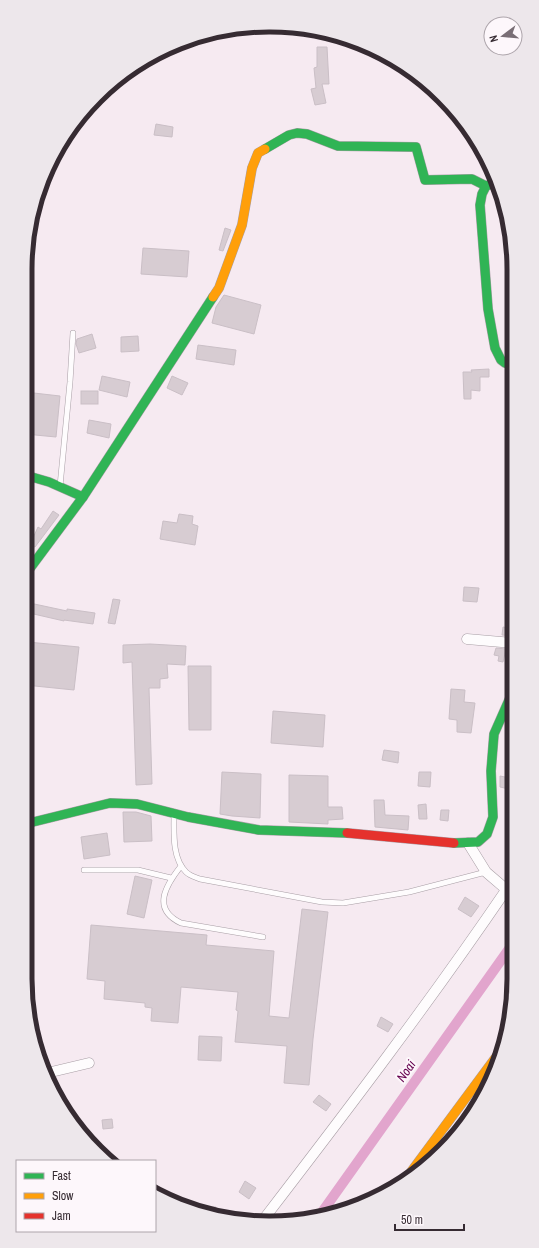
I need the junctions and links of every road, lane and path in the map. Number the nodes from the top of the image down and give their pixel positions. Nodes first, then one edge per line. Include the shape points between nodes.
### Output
1 (491, 184) edge
2 (486, 186) junction
3 (73, 333) dead end
4 (507, 364) edge
5 (32, 477) edge
6 (60, 487) junction
7 (83, 497) junction
8 (32, 566) edge
9 (467, 639) dead end
10 (507, 642) edge
11 (507, 705) edge
12 (174, 813) junction
13 (32, 822) edge
14 (468, 843) junction
15 (181, 866) junction
16 (84, 870) dead end
17 (486, 872) junction
18 (171, 878) junction
19 (507, 890) edge
20 (507, 897) edge
21 (263, 938) dead end
22 (89, 1064) dead end
23 (491, 1064) edge
24 (51, 1072) edge
25 (416, 1166) edge
26 (266, 1216) edge

1 - 2 street
2 - 4 street via 480,206 488,309 495,348 498,356
2 - 7 street via 472,179 425,180 416,147 338,146 307,134 297,133 258,153 252,168 242,225 219,288
3 - 6 lane
5 - 6 street
6 - 7 street
7 - 8 street
9 - 10 street
11 - 14 street via 494,734 491,771 493,817 487,834 478,842
12 - 13 street via 137,804 110,803
12 - 14 street via 259,830
12 - 15 lane via 174,841
14 - 17 street
15 - 17 lane via 187,873 200,879 322,902 343,903 408,892
15 - 18 lane
16 - 18 lane via 138,870
17 - 19 street
18 - 21 lane via 164,906 172,919 181,923
20 - 26 street
22 - 24 street
23 - 25 street

